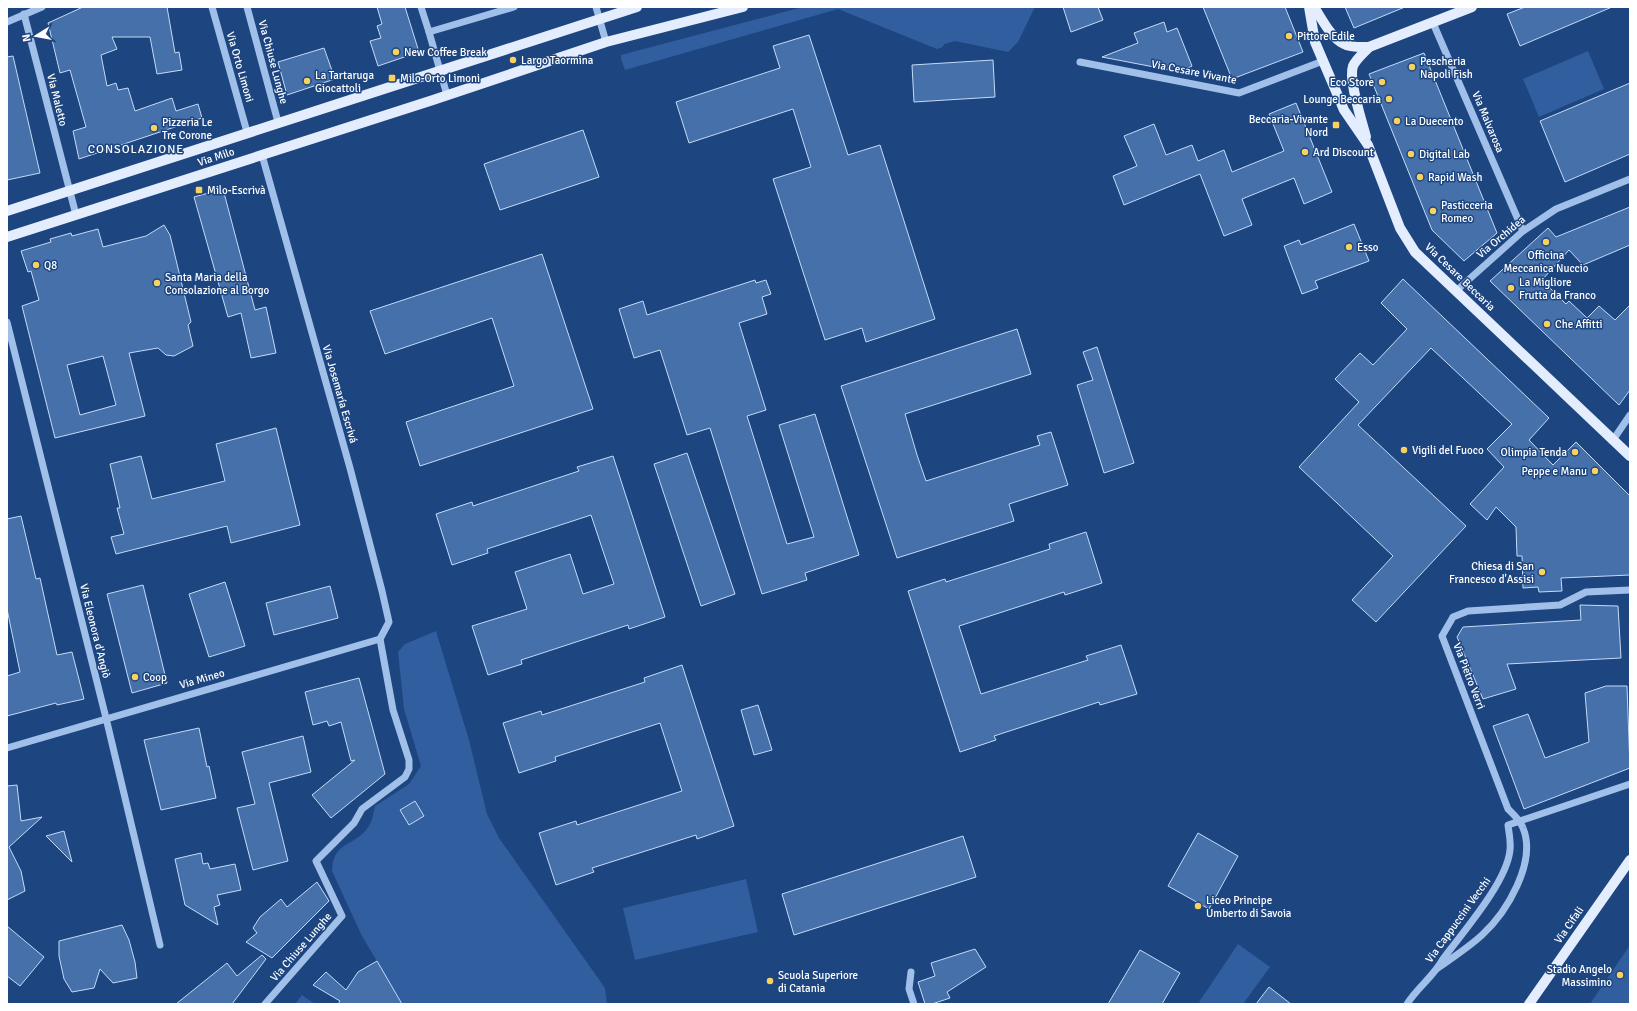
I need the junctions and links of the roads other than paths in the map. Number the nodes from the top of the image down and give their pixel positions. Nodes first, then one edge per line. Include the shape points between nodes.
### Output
1 (42, 7) edge
2 (212, 7) edge
3 (247, 7) edge
4 (514, 7) edge
5 (596, 7) edge
6 (637, 7) edge
7 (743, 7) edge
8 (1309, 7) edge
9 (1314, 7) edge
10 (1472, 7) edge
11 (422, 9) edge
12 (24, 14) junction
13 (599, 18) junction
14 (7, 22) edge
15 (1433, 23) junction
16 (429, 32) junction
17 (606, 42) junction
18 (1369, 47) junction
19 (1323, 61) junction
20 (1080, 62) dead end
21 (440, 71) junction
22 (447, 95) junction
23 (278, 122) junction
24 (247, 132) junction
25 (1368, 145) junction
26 (262, 155) junction
27 (1630, 179) edge
28 (69, 192) junction
29 (7, 211) edge
30 (76, 215) junction
31 (1522, 231) junction
32 (7, 237) edge
33 (1456, 291) junction
34 (7, 322) edge
35 (1630, 415) edge
36 (1613, 440) junction
37 (1630, 456) edge
38 (1630, 590) edge
39 (380, 639) junction
40 (106, 718) junction
41 (7, 748) edge
42 (1630, 784) edge
43 (1520, 821) junction
44 (1630, 860) edge
45 (160, 945) dead end
46 (1438, 968) junction
47 (911, 972) dead end
48 (265, 1004) edge
49 (914, 1004) edge
50 (1407, 1004) edge
51 (1529, 1004) edge

1 - 12 street
2 - 24 street, Via Orto Limoni
3 - 23 street, Via Chiuse Lunghe
4 - 16 street
5 - 13 street
6 - 13 main road, Via Milo
7 - 17 main road, Via Milo
8 - 19 main road, Via Cesare Beccaria via 1315,42
9 - 18 main road via 1339,41 1345,45
10 - 15 main road
11 - 16 street
12 - 14 street
12 - 28 street, Via Maletto
13 - 17 street
13 - 21 main road, Via Milo
15 - 18 main road
15 - 31 street, Via Malvarosa
16 - 21 street
17 - 22 main road, Via Milo
18 - 25 main road via 1352,68 1352,81
19 - 20 street, Via Cesare Vivante via 1239,94
19 - 25 main road, Via Cesare Beccaria via 1344,110
21 - 22 street
21 - 23 main road, Via Milo
22 - 26 main road, Via Milo
23 - 24 main road, Via Milo
24 - 28 main road, Via Milo
25 - 33 main road, Via Cesare Beccaria via 1400,228 1415,252
26 - 30 main road, Via Milo
26 - 39 street, Via Josemaría Escrivá via 382,591 389,622
27 - 31 street, Via Orchidea via 1556,209
28 - 29 main road, Via Milo
28 - 30 street, Via Maletto
30 - 32 main road, Via Milo
31 - 33 street, Via Orchidea
33 - 36 main road, Via Cesare Beccaria
34 - 40 street, Via Eleonora d'Angiò
35 - 36 street
36 - 37 main road, Via Cesare Beccaria
38 - 43 street, Via Pietro Verri via 1586,592 1560,605 1468,611 1453,617 1442,636 1508,809
39 - 40 street, Via Mineo
39 - 48 street, Via Chiuse Lunghe via 393,710 409,760 409,769 405,777 362,809 354,823 316,861 342,916
40 - 41 street, Via Mineo
40 - 45 street, Via Eleonora d'Angiò
42 - 43 street, Via Cappuccini Vecchi
43 - 46 street, Via Cappuccini Vecchi via 1508,825 1510,849 1499,882
43 - 46 street via 1524,829 1527,851 1524,868 1515,890 1502,912 1482,935
44 - 51 main road, Via Cifali
46 - 50 street, Via Cappuccini Vecchi
47 - 49 street via 909,989

